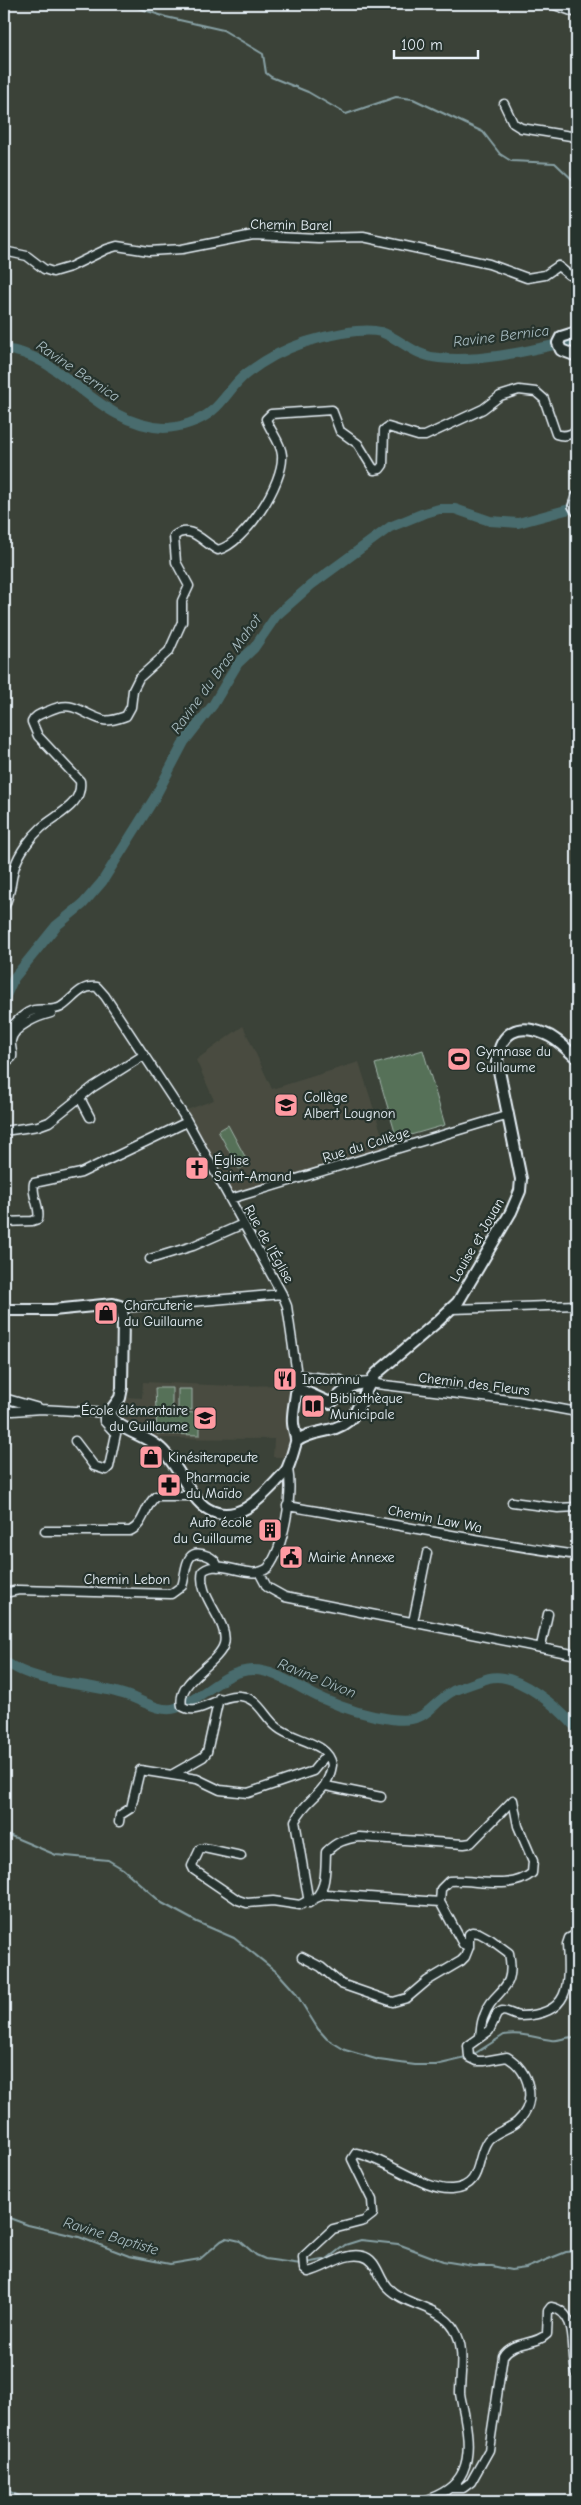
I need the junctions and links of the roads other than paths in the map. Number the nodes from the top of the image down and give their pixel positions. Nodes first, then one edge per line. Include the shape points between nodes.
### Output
1 (552, 4) edge
2 (577, 14) edge
3 (504, 104) dead end
4 (577, 137) edge
5 (4, 251) edge
6 (577, 273) edge
7 (577, 332) edge
8 (577, 356) edge
9 (577, 430) edge
10 (576, 499) edge
11 (577, 511) edge
12 (4, 906) edge
13 (61, 1007) junction
14 (4, 1035) edge
15 (144, 1055) junction
16 (577, 1058) edge
17 (4, 1064) edge
18 (80, 1098) junction
19 (509, 1115) junction
20 (90, 1117) dead end
21 (187, 1122) junction
22 (4, 1131) edge
23 (230, 1199) junction
24 (4, 1222) edge
25 (244, 1224) junction
26 (150, 1259) dead end
27 (282, 1294) junction
28 (577, 1304) edge
29 (120, 1306) junction
30 (451, 1309) junction
31 (4, 1310) edge
32 (297, 1375) junction
33 (341, 1380) dead end
34 (368, 1383) junction
35 (300, 1389) junction
36 (4, 1398) edge
37 (4, 1408) edge
38 (41, 1409) junction
39 (577, 1412) edge
40 (109, 1413) junction
41 (75, 1441) dead end
42 (297, 1441) junction
43 (288, 1469) junction
44 (195, 1496) junction
45 (512, 1502) dead end
46 (287, 1506) junction
47 (577, 1507) edge
48 (45, 1531) dead end
49 (427, 1554) dead end
50 (577, 1555) edge
51 (218, 1567) junction
52 (259, 1572) junction
53 (4, 1594) edge
54 (548, 1614) dead end
55 (414, 1622) junction
56 (541, 1646) junction
57 (577, 1655) edge
58 (219, 1698) junction
59 (327, 1754) junction
60 (173, 1774) junction
61 (326, 1786) junction
62 (381, 1797) dead end
63 (118, 1822) dead end
64 (241, 1856) dead end
65 (316, 1898) junction
66 (307, 1901) junction
67 (440, 1902) junction
68 (577, 1934) edge
69 (469, 1946) junction
70 (302, 1956) dead end
71 (480, 2036) junction
72 (577, 2375) edge
73 (452, 2488) junction
74 (389, 2501) edge
75 (400, 2501) edge
76 (422, 2501) edge

1 - 2 street
3 - 4 street via 513,123 521,128
5 - 6 street, Chemin Barel via 27,256 53,272 117,246 149,250 182,249 253,235 363,237 489,264 527,278 544,276 558,266 569,274
7 - 8 main road via 561,337 558,343 561,350
9 - 12 street via 573,434 556,434 544,399 536,392 519,390 500,396 482,409 425,436 388,427 384,430 382,465 380,470 374,470 358,444 340,431 332,410 271,414 266,419 282,454 272,495 228,548 218,550 189,532 179,532 174,536 176,562 189,586 182,601 182,622 169,651 140,678 126,716 105,721 77,706 68,705 35,716 32,722 38,736 80,781 81,790 77,799 40,829 21,853 15,866 12,890
10 - 11 main road via 574,506
13 - 14 street via 27,1012
13 - 15 street, Rue de l'Église via 77,992 89,986 97,987
13 - 17 street via 38,1016 14,1034 11,1040 13,1054
15 - 18 street
15 - 21 street, Rue de l'Église
16 - 19 main road, Louise et Jouan via 546,1034 523,1029 505,1037 499,1047 497,1061
18 - 20 street
18 - 22 street via 49,1122
19 - 23 street, Rue du Collège
19 - 30 main road, Louise et Jouan via 521,1170 520,1191 495,1239
21 - 23 street, Rue de l'Église
21 - 24 street via 81,1173 34,1183 32,1190 38,1219
23 - 25 street, Rue de l'Église
25 - 26 street via 194,1246
25 - 27 street, Rue de l'Église
27 - 29 street
27 - 32 street, Rue de l'Église via 287,1306
28 - 30 street
29 - 31 main road
29 - 40 main road via 123,1316 122,1388 120,1398
30 - 34 main road, Louise et Jouan
32 - 33 street
32 - 35 street, Rue de l'Église
34 - 35 main road, Louise et Jouan via 348,1387 330,1403
34 - 39 street, Chemin des Fleurs
34 - 42 main road, Louise et Jouan via 349,1420 328,1430 312,1432
35 - 42 main road via 296,1393 292,1424
36 - 38 street
37 - 38 street via 22,1411
38 - 40 street
40 - 41 street via 104,1422 116,1434 106,1470 94,1466
40 - 44 main road via 118,1424 161,1448
42 - 43 main road
43 - 44 main road via 258,1501 234,1513 217,1513
43 - 46 street
44 - 48 street via 156,1496 140,1524 130,1531
45 - 47 street
46 - 50 street, Chemin Law Wa
46 - 52 street via 272,1561 268,1568
49 - 55 street
51 - 52 street
51 - 53 street, Chemin Lebon via 206,1555 193,1556 186,1561 182,1586 171,1594 19,1590
51 - 58 street via 206,1569 202,1573 202,1582 224,1634 224,1642 215,1658 196,1675 181,1697 182,1706 188,1709 197,1709
52 - 55 street via 267,1587 285,1597
54 - 56 street
55 - 56 street
56 - 57 street
58 - 59 street via 233,1695 248,1698 277,1727
58 - 60 street via 207,1752
59 - 60 street via 312,1771 248,1793 220,1790 197,1779
59 - 61 street via 332,1765
60 - 63 street via 140,1770 132,1808 120,1815
61 - 62 street
61 - 66 street via 300,1810 295,1821 298,1849 308,1886
64 - 66 street via 204,1848 200,1849 192,1866 247,1904 273,1901 300,1905
65 - 66 street via 309,1903
65 - 67 street via 326,1894
65 - 67 street via 326,1874 326,1852 345,1839 359,1837 464,1844 471,1842 513,1800 518,1826 533,1861 532,1873 524,1880 449,1881 441,1889
67 - 69 street via 463,1944
68 - 71 street via 569,1938 567,1944 566,1990 559,2005 524,2015 502,2011 489,2030
69 - 70 street via 461,1961 427,1981 407,1998 393,2002 341,1984 321,1966
69 - 71 street via 469,1934 479,1933 506,1949 512,1967 510,1981 484,2016
71 - 73 street via 468,2046 470,2059 484,2062 507,2057 521,2067 529,2088 521,2117 486,2142 477,2173 461,2188 443,2189 378,2158 356,2153 352,2159 372,2200 373,2214 364,2221 332,2229 302,2257 304,2269 308,2272 350,2256 365,2256 373,2262 387,2287 408,2301 438,2313 454,2329 461,2351 460,2395 469,2450 464,2472
72 - 73 street via 573,2361 575,2340 572,2325 551,2306 547,2334 512,2347 503,2356 489,2450 471,2482 463,2488
73 - 76 street
74 - 75 street

